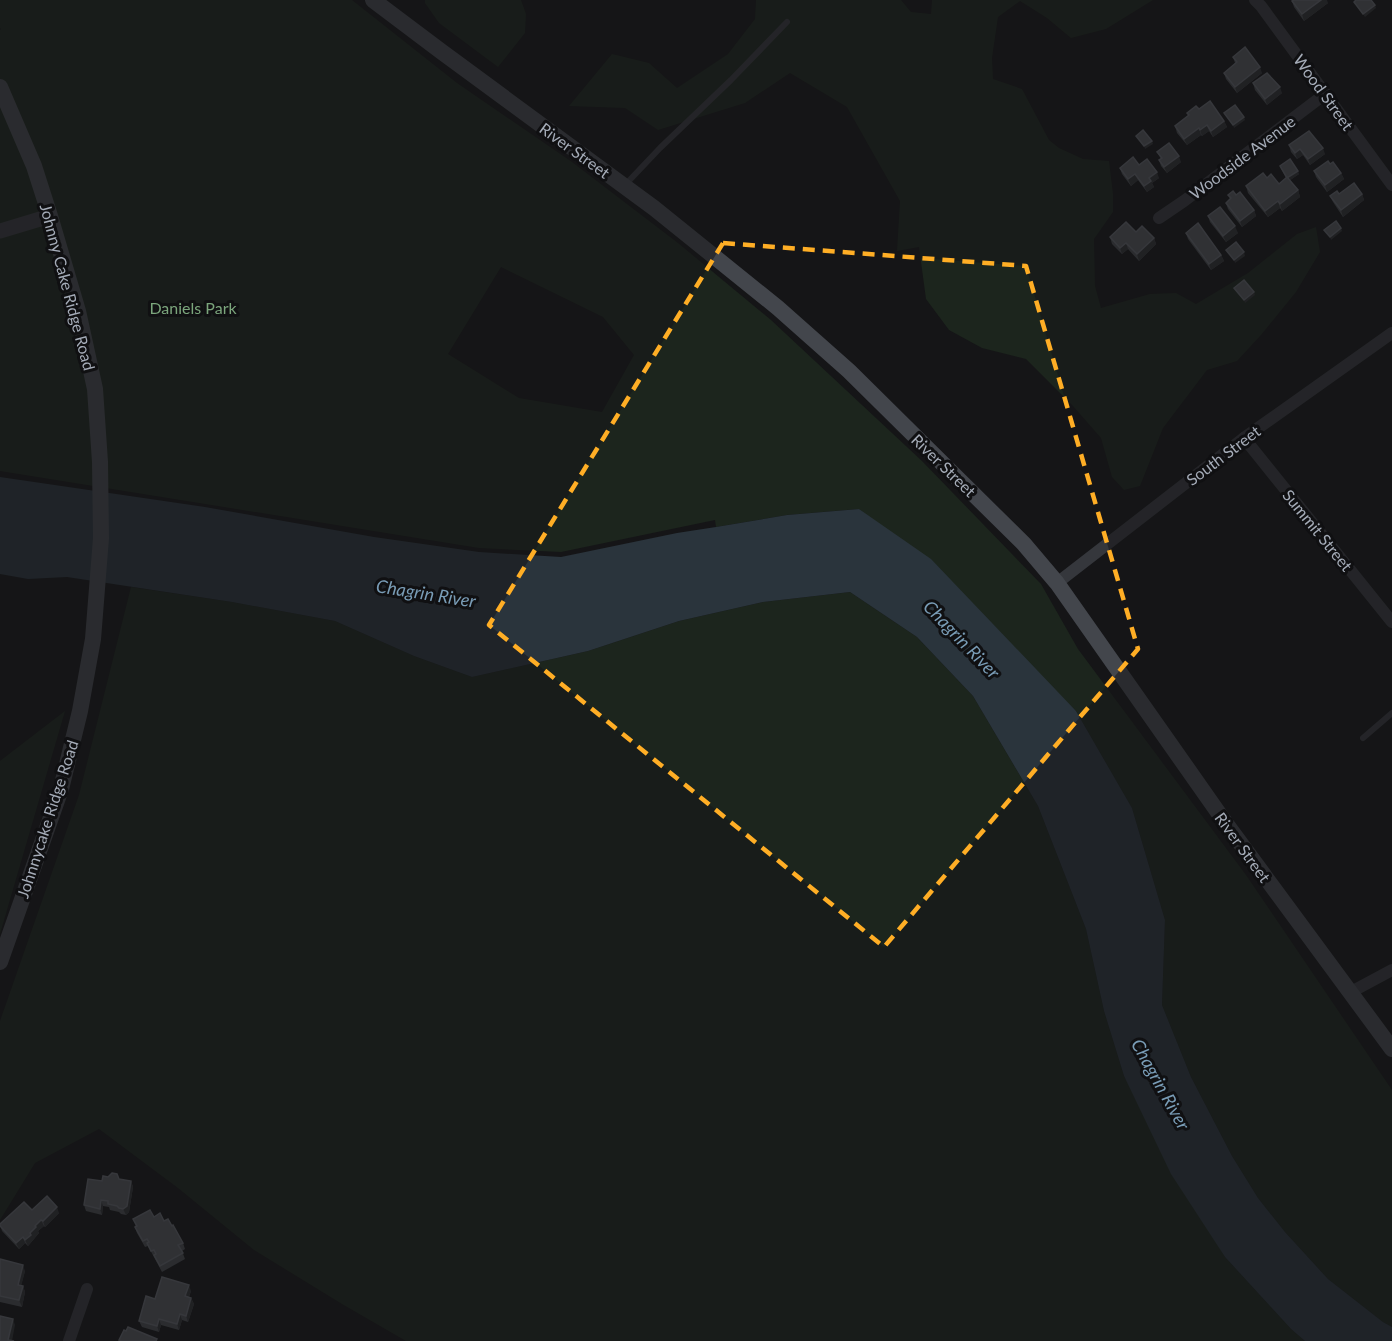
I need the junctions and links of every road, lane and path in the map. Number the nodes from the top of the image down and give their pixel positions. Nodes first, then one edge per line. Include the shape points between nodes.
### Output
1 (373, 0) edge
2 (1261, 2) edge
3 (787, 22) dead end
4 (0, 87) edge
5 (1325, 94) junction
6 (1392, 184) edge
7 (624, 186) junction
8 (51, 216) junction
9 (1159, 218) dead end
10 (0, 231) edge
11 (1392, 333) edge
12 (1244, 438) junction
13 (1057, 583) junction
14 (1392, 622) edge
15 (93, 639) joint
16 (1392, 713) edge
17 (1363, 738) dead end
18 (0, 962) edge
19 (1392, 970) edge
20 (1351, 992) junction
21 (1392, 1049) edge
22 (87, 1289) dead end
23 (69, 1341) edge

1 - 7 main road, River Street
2 - 5 street, Wood Street
3 - 7 lane
4 - 8 main road, Johnny Cake Ridge Road
5 - 6 street, Wood Street
5 - 9 street, Woodside Avenue
7 - 13 main road, River Street via 778,308 849,371 1016,536
8 - 10 street
8 - 15 main road, Johnny Cake Ridge Road via 95,389 101,538
11 - 12 street, South Street
12 - 13 street, South Street
12 - 14 street, Summit Street
13 - 20 main road, River Street via 1227,825
15 - 18 main road, Johnnycake Ridge Road via 61,789
16 - 17 lane
19 - 20 street
20 - 21 main road, River Street
22 - 23 street

